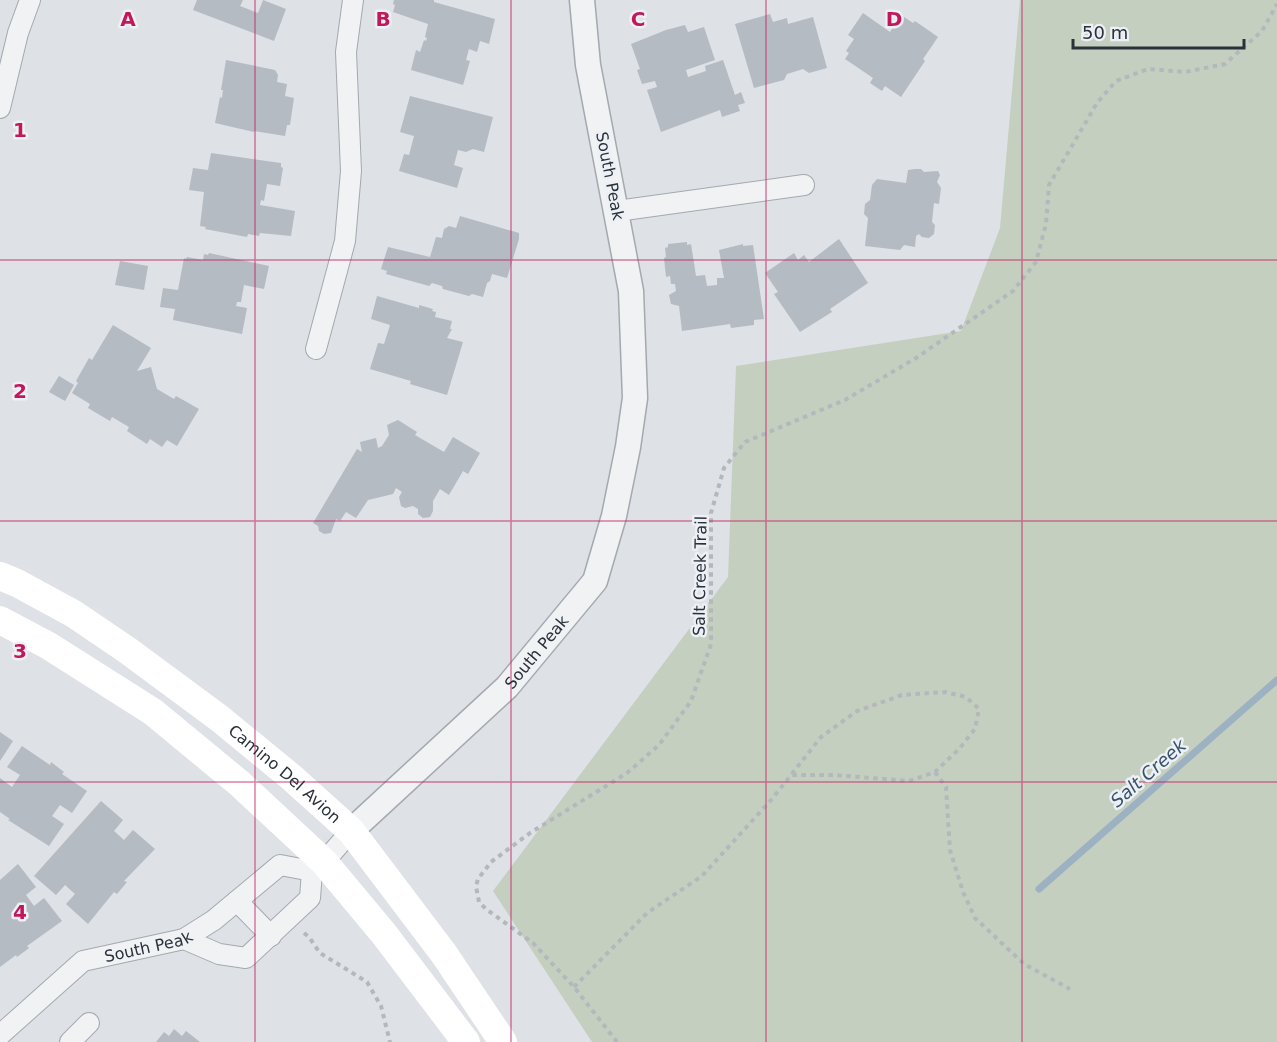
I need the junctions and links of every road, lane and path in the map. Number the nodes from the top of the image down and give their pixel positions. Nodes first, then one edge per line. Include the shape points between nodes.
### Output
1 (30, 0) edge
2 (354, 0) edge
3 (582, 0) edge
4 (1277, 4) edge
5 (0, 108) edge
6 (804, 185) dead end
7 (617, 211) junction
8 (316, 349) dead end
9 (0, 576) edge
10 (0, 620) edge
11 (935, 772) junction
12 (790, 775) junction
13 (351, 831) junction
14 (318, 866) junction
15 (237, 902) junction
16 (299, 930) dead end
17 (271, 936) junction
18 (184, 939) junction
19 (574, 987) junction
20 (1070, 989) dead end
21 (89, 1023) dead end
22 (0, 1035) edge
23 (70, 1042) edge
24 (390, 1042) edge
25 (466, 1042) edge
26 (503, 1042) edge
27 (617, 1042) edge

1 - 5 street
2 - 8 street via 346,52 351,171 345,241
3 - 7 street, South Peak via 588,65
4 - 19 path, Salt Creek Trail via 1262,31 1225,64 1185,72 1148,69 1116,81 1097,104 1049,185 1046,224 1036,261 1013,291 916,358 845,400 745,442 724,468 711,513 711,644 691,701 659,745 627,773 530,833 491,862 478,879 479,902 534,943
6 - 7 street
7 - 13 street, South Peak via 631,291 635,398 614,516 595,581 507,687
9 - 13 main road, Camino Del Avion via 74,614 127,650 219,717
10 - 14 main road via 153,712 239,783
11 - 12 path via 909,781
11 - 12 path via 975,729 979,709 966,697 945,692 902,695 857,711 820,737
11 - 20 path via 946,787 950,850 975,918 1024,964
12 - 19 path via 702,876 647,913
13 - 14 street, South Peak
13 - 26 main road, Camino Del Avion via 444,954
14 - 15 street, South Peak via 280,865
14 - 17 street via 310,898
14 - 25 main road via 384,934
15 - 17 street
15 - 18 street, South Peak
16 - 24 path via 320,953 368,982 381,1006
17 - 18 street via 246,958 219,954
18 - 22 street, South Peak via 83,961
19 - 27 path, Salt Creek Trail
21 - 23 street

